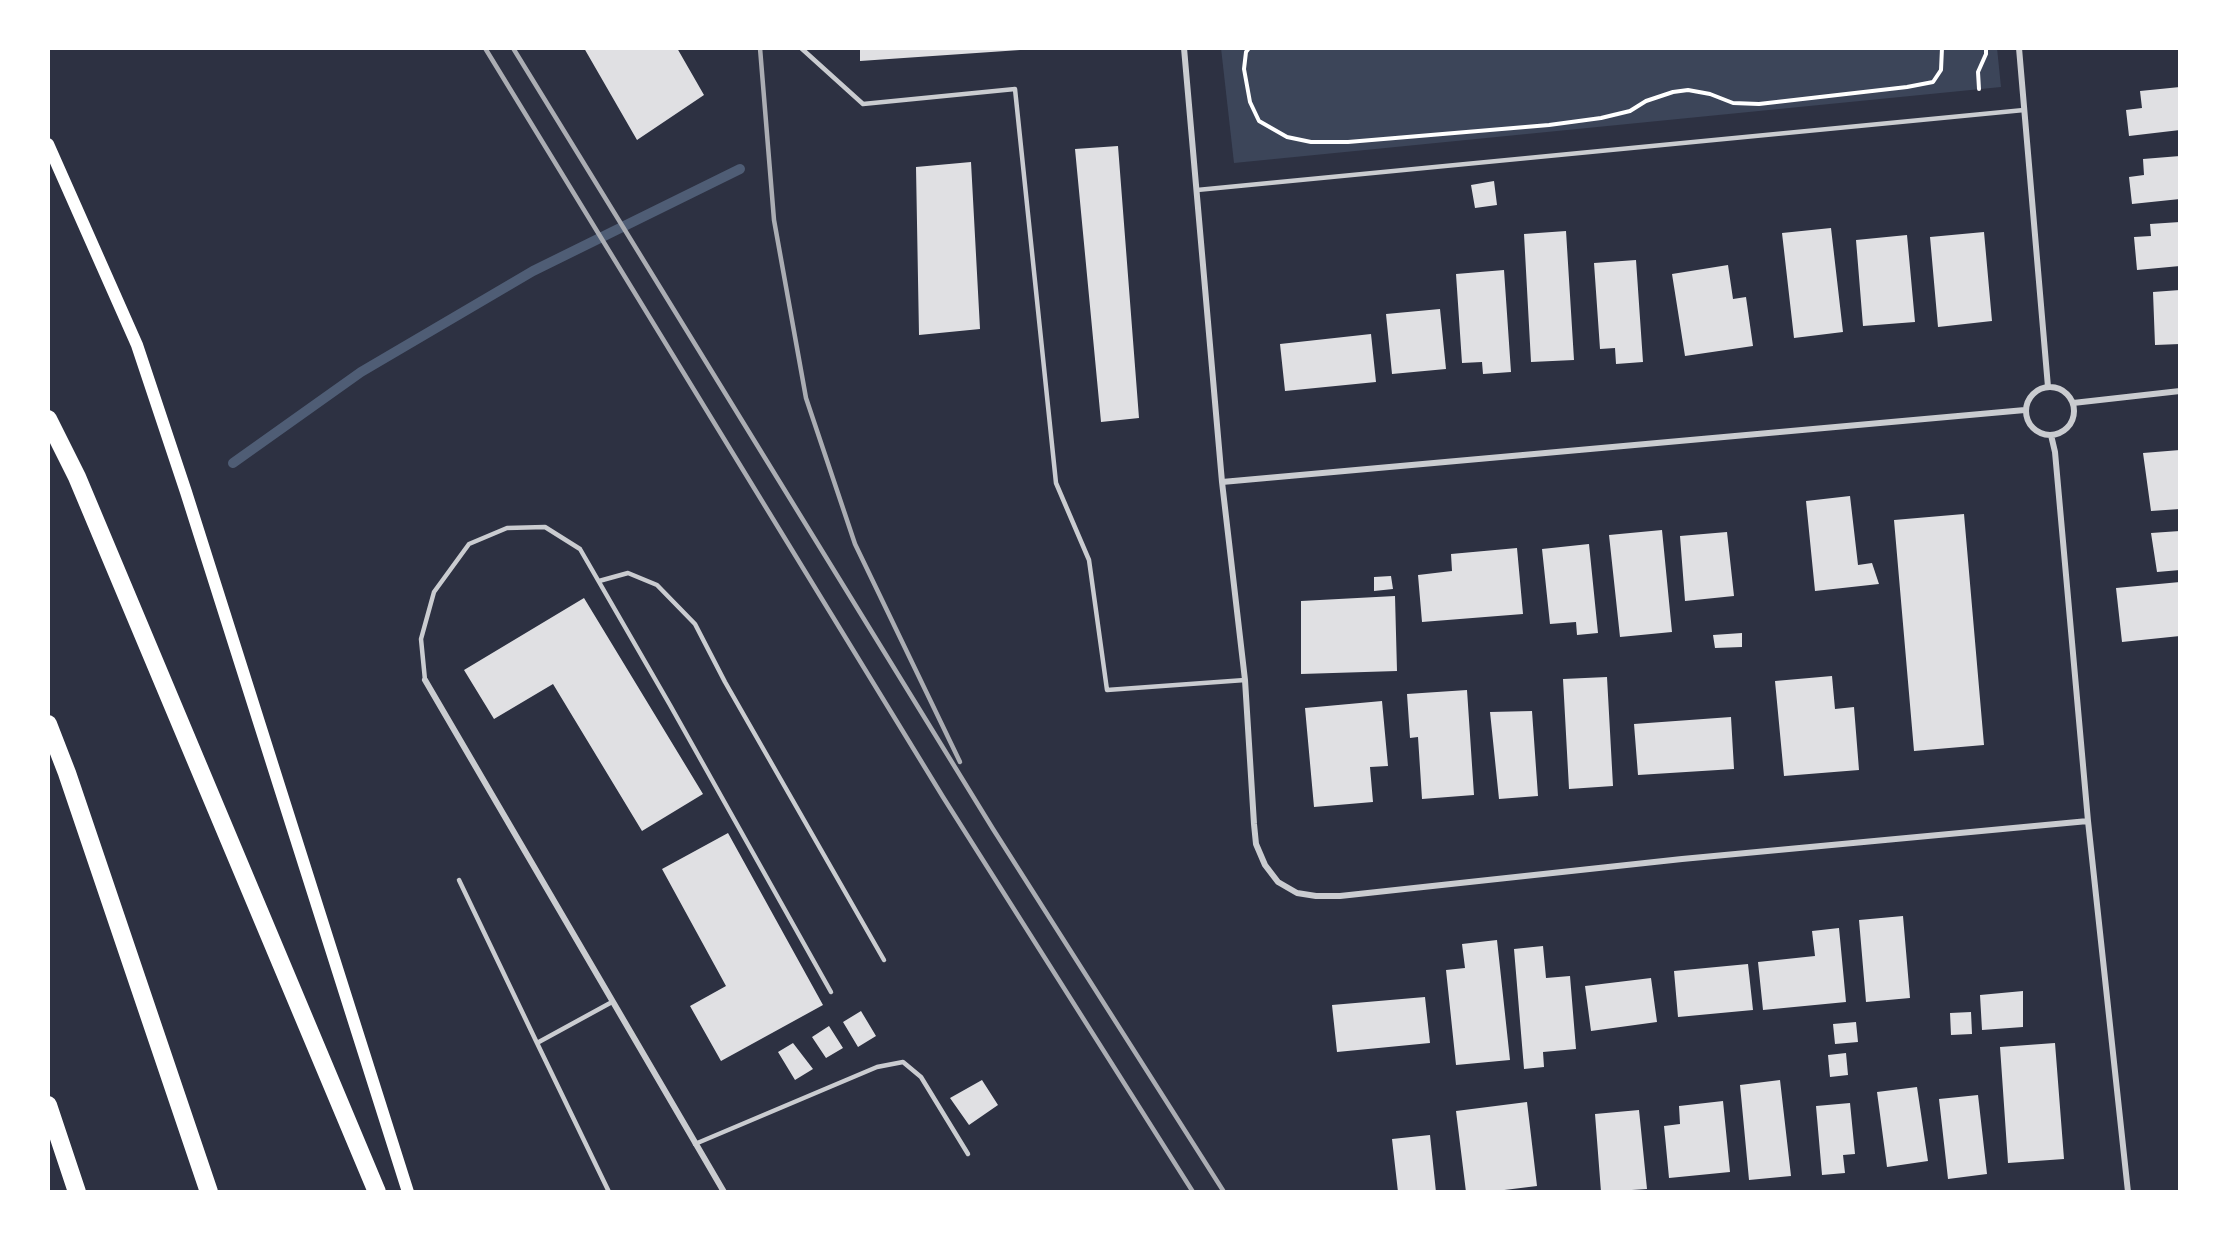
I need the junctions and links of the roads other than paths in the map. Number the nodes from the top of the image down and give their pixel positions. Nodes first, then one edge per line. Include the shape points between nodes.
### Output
1 (801, 48) edge
2 (1184, 48) edge
3 (2019, 48) edge
4 (2024, 110) junction
5 (48, 144) edge
6 (1197, 190) junction
7 (2048, 387) junction
8 (2180, 392) edge
9 (2073, 403) junction
10 (2025, 410) junction
11 (48, 419) edge
12 (2051, 435) junction
13 (1222, 482) junction
14 (599, 581) junction
15 (425, 680) joint
16 (1245, 680) junction
17 (48, 724) edge
18 (2088, 821) junction
19 (459, 880) dead end
20 (884, 960) dead end
21 (831, 992) dead end
22 (612, 1002) junction
23 (537, 1043) junction
24 (48, 1105) edge
25 (695, 1144) junction
26 (968, 1155) dead end
27 (77, 1192) edge
28 (209, 1192) edge
29 (377, 1192) edge
30 (408, 1192) edge
31 (609, 1192) edge
32 (724, 1192) edge
33 (2128, 1192) edge

1 - 16 lane via 863,105 1015,89 1056,483 1089,560 1107,690
2 - 6 street
3 - 4 street
4 - 6 lane
4 - 7 street
5 - 30 main road via 137,345
6 - 13 street
7 - 9 street via 2061,389
7 - 10 street via 2032,394
8 - 9 street
9 - 12 street via 2071,423
10 - 12 street via 2035,430
10 - 13 street
11 - 29 highway via 77,477
12 - 18 street
13 - 16 street
14 - 15 lane via 580,549 545,527 507,528 469,544 434,592 421,639
14 - 20 lane via 628,573 657,585 695,624
14 - 21 lane
15 - 22 street
16 - 18 street via 1256,844 1278,882 1316,896
17 - 28 highway
18 - 33 street
19 - 23 lane
22 - 23 lane
22 - 25 street
23 - 31 lane
24 - 27 highway
25 - 26 lane via 877,1067 903,1062 921,1077
25 - 32 street

